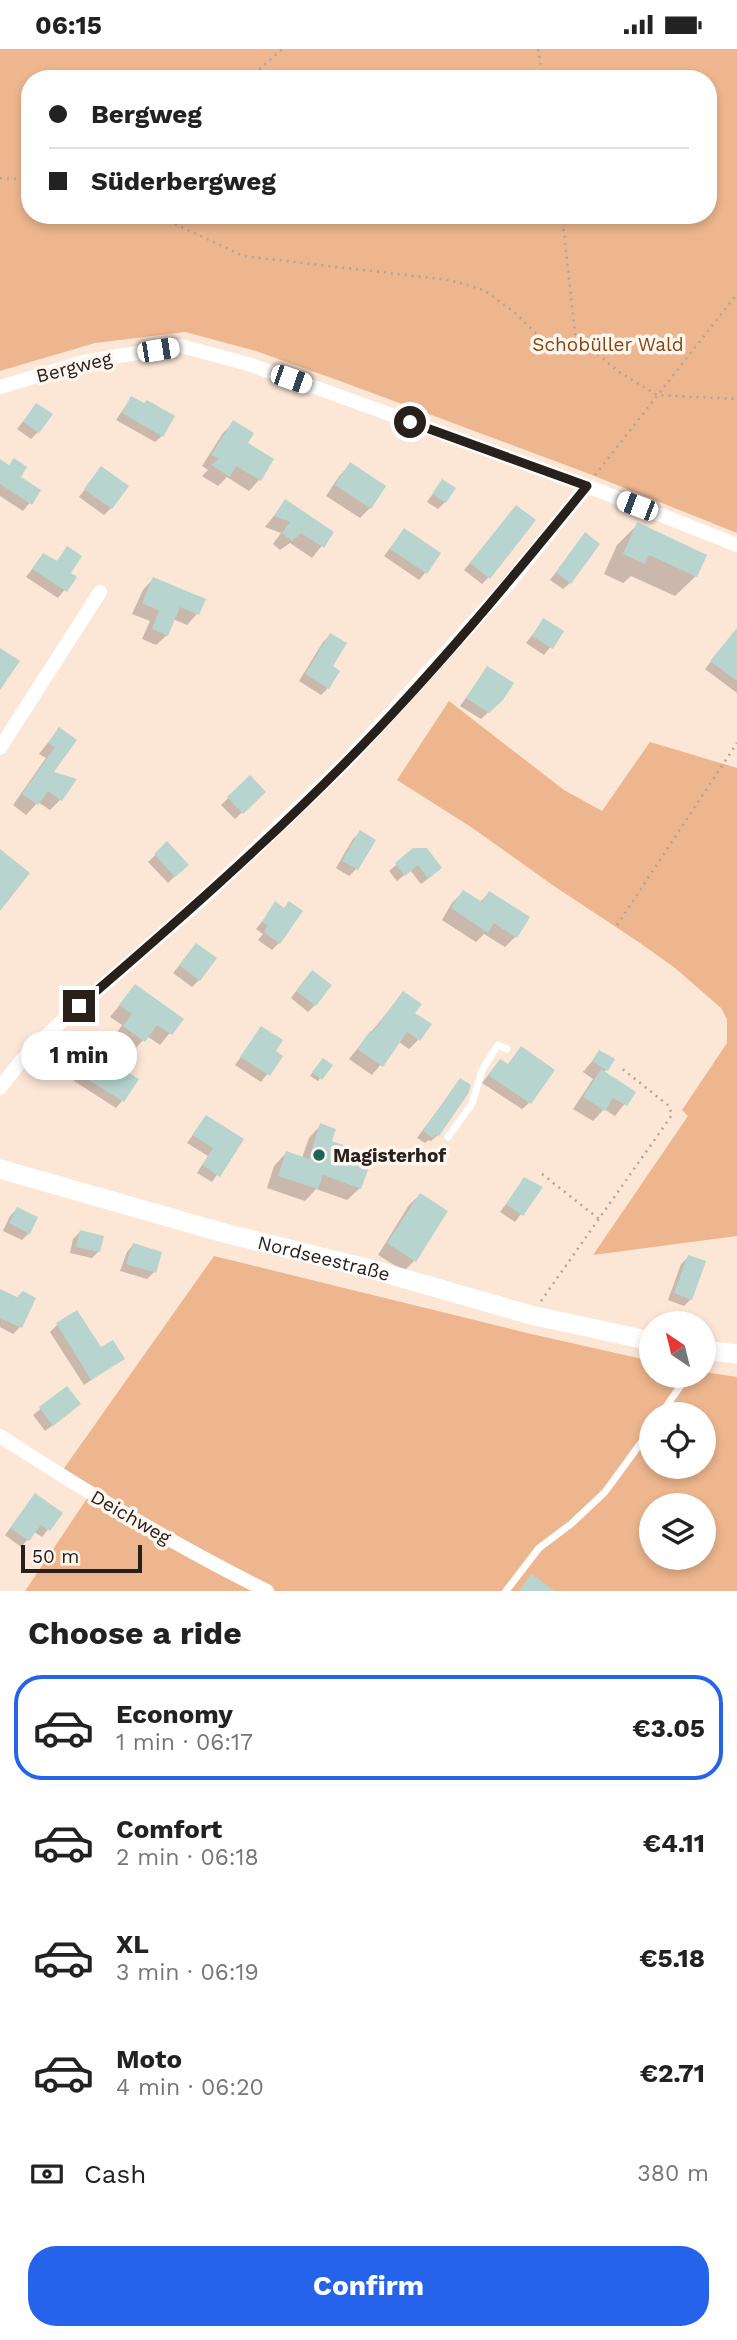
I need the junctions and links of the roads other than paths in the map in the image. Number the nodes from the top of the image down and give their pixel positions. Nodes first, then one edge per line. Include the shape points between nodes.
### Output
1 (0, 387) edge
2 (587, 486) junction
3 (737, 545) edge
4 (100, 592) dead end
5 (0, 748) edge
6 (508, 1049) dead end
7 (0, 1088) edge
8 (447, 1137) dead end
9 (0, 1169) edge
10 (639, 1338) edge
11 (716, 1351) edge
12 (737, 1354) edge
13 (0, 1436) edge
14 (639, 1445) edge
15 (267, 1591) edge
16 (506, 1591) edge

1 - 2 street, Bergweg via 87,361 181,346 261,369
2 - 3 street, Bergweg
2 - 7 street via 509,583 347,761 198,903 60,1023
4 - 5 street
6 - 8 lane via 498,1045 482,1070 472,1104
9 - 10 main road, Nordseestraße via 531,1315
11 - 12 main road
13 - 15 street, Deichweg via 90,1494
14 - 16 lane via 605,1492 539,1548

